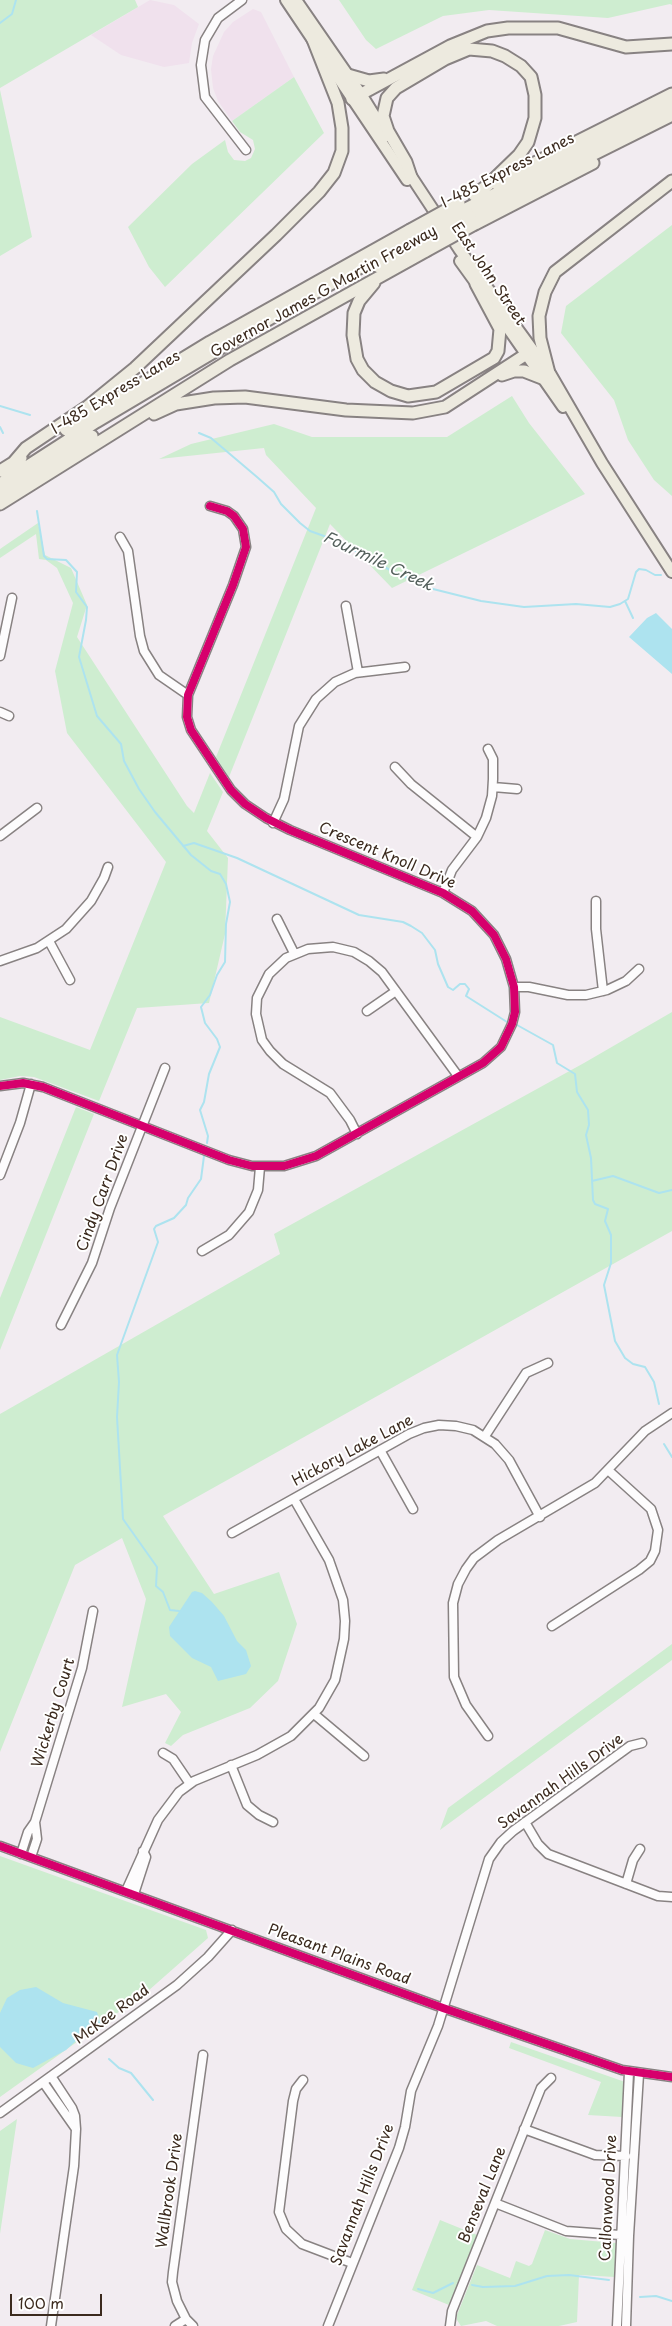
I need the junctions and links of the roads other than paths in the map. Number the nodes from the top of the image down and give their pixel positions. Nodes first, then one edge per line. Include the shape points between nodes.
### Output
1 (242, 0) edge
2 (286, 0) edge
3 (296, 0) edge
4 (312, 37) junction
5 (672, 44) edge
6 (348, 76) junction
7 (395, 76) junction
8 (672, 94) edge
9 (356, 96) junction
10 (672, 104) edge
11 (672, 115) edge
12 (672, 123) edge
13 (246, 150) dead end
14 (411, 177) junction
15 (672, 181) edge
16 (474, 195) junction
17 (468, 213) junction
18 (418, 240) junction
19 (400, 265) junction
20 (476, 284) junction
21 (525, 355) junction
22 (546, 375) junction
23 (486, 382) junction
24 (109, 435) junction
25 (14, 462) junction
26 (0, 471) edge
27 (0, 484) edge
28 (0, 494) edge
29 (0, 504) edge
30 (210, 506) dead end
31 (120, 537) dead end
32 (672, 572) edge
33 (12, 598) dead end
34 (346, 606) dead end
35 (0, 654) edge
36 (405, 667) dead end
37 (358, 672) junction
38 (188, 695) junction
39 (0, 712) edge
40 (9, 716) dead end
41 (488, 749) dead end
42 (395, 767) dead end
43 (493, 787) junction
44 (517, 789) dead end
45 (37, 808) dead end
46 (273, 823) junction
47 (0, 836) edge
48 (477, 837) junction
49 (108, 867) dead end
50 (443, 893) junction
51 (596, 901) dead end
52 (277, 919) dead end
53 (49, 942) junction
54 (294, 953) junction
55 (0, 960) edge
56 (638, 970) dead end
57 (70, 980) dead end
58 (514, 987) junction
59 (396, 991) junction
60 (603, 991) junction
61 (367, 1011) dead end
62 (165, 1068) dead end
63 (458, 1076) junction
64 (31, 1084) junction
65 (0, 1086) edge
66 (142, 1126) junction
67 (357, 1134) junction
68 (260, 1167) junction
69 (0, 1175) edge
70 (202, 1251) dead end
71 (61, 1324) dead end
72 (548, 1363) dead end
73 (672, 1413) edge
74 (485, 1436) junction
75 (380, 1450) junction
76 (608, 1470) junction
77 (294, 1498) junction
78 (413, 1509) dead end
79 (540, 1517) junction
80 (232, 1533) dead end
81 (93, 1611) dead end
82 (552, 1626) dead end
83 (314, 1714) junction
84 (488, 1736) dead end
85 (642, 1743) dead end
86 (163, 1753) dead end
87 (364, 1756) dead end
88 (231, 1765) junction
89 (190, 1784) junction
90 (34, 1822) junction
91 (272, 1822) dead end
92 (525, 1822) junction
93 (0, 1846) edge
94 (640, 1849) dead end
95 (22, 1854) junction
96 (31, 1857) junction
97 (626, 1884) junction
98 (130, 1893) junction
99 (672, 1897) edge
100 (232, 1930) junction
101 (443, 2008) junction
102 (203, 2054) dead end
103 (630, 2072) junction
104 (639, 2074) junction
105 (51, 2076) junction
106 (672, 2077) edge
107 (551, 2078) dead end
108 (303, 2080) dead end
109 (43, 2082) junction
110 (0, 2113) edge
111 (76, 2129) junction
112 (524, 2129) junction
113 (626, 2156) junction
114 (494, 2202) junction
115 (620, 2235) junction
116 (352, 2264) junction
117 (186, 2319) junction
118 (51, 2326) edge
119 (175, 2326) edge
120 (193, 2326) edge
121 (328, 2326) edge
122 (450, 2326) edge
123 (617, 2326) edge
124 (626, 2326) edge

1 - 13 street via 218,18 205,40 201,65 205,97
2 - 4 main road, East John Street
3 - 6 main road, East John Street
4 - 9 main road, East John Street
4 - 25 highway via 338,103 342,151 334,173 276,235 136,368 87,407 26,448
5 - 7 highway via 626,47 558,28 508,28 487,31 450,46
6 - 7 highway via 378,81
6 - 9 main road, East John Street
7 - 9 highway
8 - 16 highway, Governor James G Martin Freeway
9 - 14 main road, East John Street
9 - 20 main road, East John Street
10 - 17 highway, I-485 Express Lanes
11 - 17 highway, I-485 Express Lanes
12 - 17 highway, Governor James G Martin Freeway
14 - 16 highway via 386,123 384,108 387,98 396,88 445,59 470,49 492,51 506,56 531,77 535,95 533,130 519,155
14 - 22 main road, East John Street
15 - 22 highway via 555,272 545,292 539,321
16 - 17 highway, Governor James G Martin Freeway
17 - 18 highway, Governor James G Martin Freeway, bridge
17 - 18 highway, Governor James G Martin Freeway, bridge
18 - 19 highway, Governor James G Martin Freeway
18 - 25 highway, Governor James G Martin Freeway via 203,346
18 - 27 highway, I-485 Express Lanes via 291,306 96,422
18 - 28 highway, I-485 Express Lanes
19 - 20 highway via 375,282 359,301 352,335 355,354 363,370 375,382 408,396 442,389 494,358 500,329
19 - 24 highway, Governor James G Martin Freeway via 230,360
20 - 21 main road, East John Street
21 - 22 main road, East John Street
21 - 23 highway
22 - 23 highway via 514,371
22 - 32 main road, East John Street
23 - 24 highway via 445,407 413,413 346,410 245,396 214,398 176,404
24 - 29 highway, Governor James G Martin Freeway
25 - 26 highway, Governor James G Martin Freeway
30 - 38 street, Crescent Knoll Drive via 234,516 243,529 246,547
31 - 38 street via 128,551 144,652 159,675
33 - 35 street
34 - 37 street
36 - 37 street
37 - 46 street via 326,689 304,715 297,733 284,799
38 - 46 street, Crescent Knoll Drive via 188,723 217,771 245,804
39 - 40 street
41 - 43 street via 493,759
42 - 48 street via 411,784
43 - 44 street
43 - 48 street via 486,818
45 - 47 street
46 - 50 street, Crescent Knoll Drive
48 - 50 street via 455,864
49 - 53 street via 84,912
50 - 58 street, Crescent Knoll Drive via 472,911 488,928 506,959
51 - 60 street
52 - 54 street
53 - 55 street via 19,956
53 - 57 street
54 - 59 street via 324,947 354,952 376,966
54 - 67 street via 274,968 259,990 256,1014 260,1034 276,1058 330,1093
56 - 60 street via 626,981
58 - 60 street via 568,995
58 - 63 street, Crescent Knoll Drive via 514,1019 505,1042 490,1058
59 - 61 street
59 - 63 street
62 - 66 street, Cindy Carr Drive
63 - 67 street, Crescent Knoll Drive
64 - 65 street, Crescent Knoll Drive
64 - 66 street, Crescent Knoll Drive
64 - 69 street
66 - 68 street, Crescent Knoll Drive via 228,1160
66 - 71 street, Cindy Carr Drive via 92,1263
67 - 68 street, Crescent Knoll Drive via 303,1161
68 - 70 street via 258,1190 249,1212 229,1234
72 - 74 street via 526,1373
73 - 76 street via 638,1437
74 - 75 street, Hickory Lake Lane via 464,1427 439,1425 409,1434
74 - 79 street, Hickory Lake Lane via 509,1460
75 - 77 street, Hickory Lake Lane
75 - 78 street
76 - 79 street via 595,1483
76 - 82 street via 651,1509 658,1530 655,1551 640,1570
77 - 80 street, Hickory Lake Lane
77 - 83 street via 336,1576 345,1614 339,1667 329,1692
79 - 84 street via 498,1540 474,1558 455,1593 452,1615 454,1677 466,1705
81 - 90 street, Wickerby Court via 87,1651
83 - 87 street
83 - 88 street via 275,1746
85 - 92 street, Savannah Hills Drive via 630,1746
86 - 89 street via 173,1759
88 - 89 street
88 - 91 street via 247,1804
89 - 98 street via 162,1812 143,1851 146,1857
90 - 95 street, Wickerby Court
90 - 96 street, Wickerby Court via 37,1839
92 - 97 street via 548,1854
92 - 101 street, Savannah Hills Drive via 501,1842 489,1859
93 - 95 street, Pleasant Plains Road
94 - 97 street
95 - 96 street, Pleasant Plains Road
96 - 98 street, Pleasant Plains Road
97 - 99 street via 658,1896
98 - 100 street, Pleasant Plains Road
100 - 101 street, Pleasant Plains Road
100 - 105 street, McKee Road via 177,1985
101 - 103 street, Pleasant Plains Road
101 - 116 street, Savannah Hills Drive via 411,2090 399,2148
102 - 117 street, Wallbrook Drive via 173,2272 174,2291
103 - 104 street, Pleasant Plains Road
103 - 113 street, Callonwood Drive
104 - 106 street, Pleasant Plains Road
104 - 124 street, Callonwood Drive
105 - 109 street, McKee Road
105 - 111 street via 72,2108
107 - 112 street, Benseval Lane via 541,2088
108 - 116 street via 293,2101 279,2212 286,2229 298,2240
109 - 110 street, McKee Road
109 - 111 street
111 - 118 street via 74,2166
112 - 113 street via 595,2155
112 - 114 street, Benseval Lane
113 - 115 street, Callonwood Drive
114 - 115 street via 566,2231
114 - 122 street, Benseval Lane via 452,2311
115 - 123 street, Callonwood Drive
116 - 121 street, Savannah Hills Drive
117 - 119 street
117 - 120 street, Wallbrook Drive

